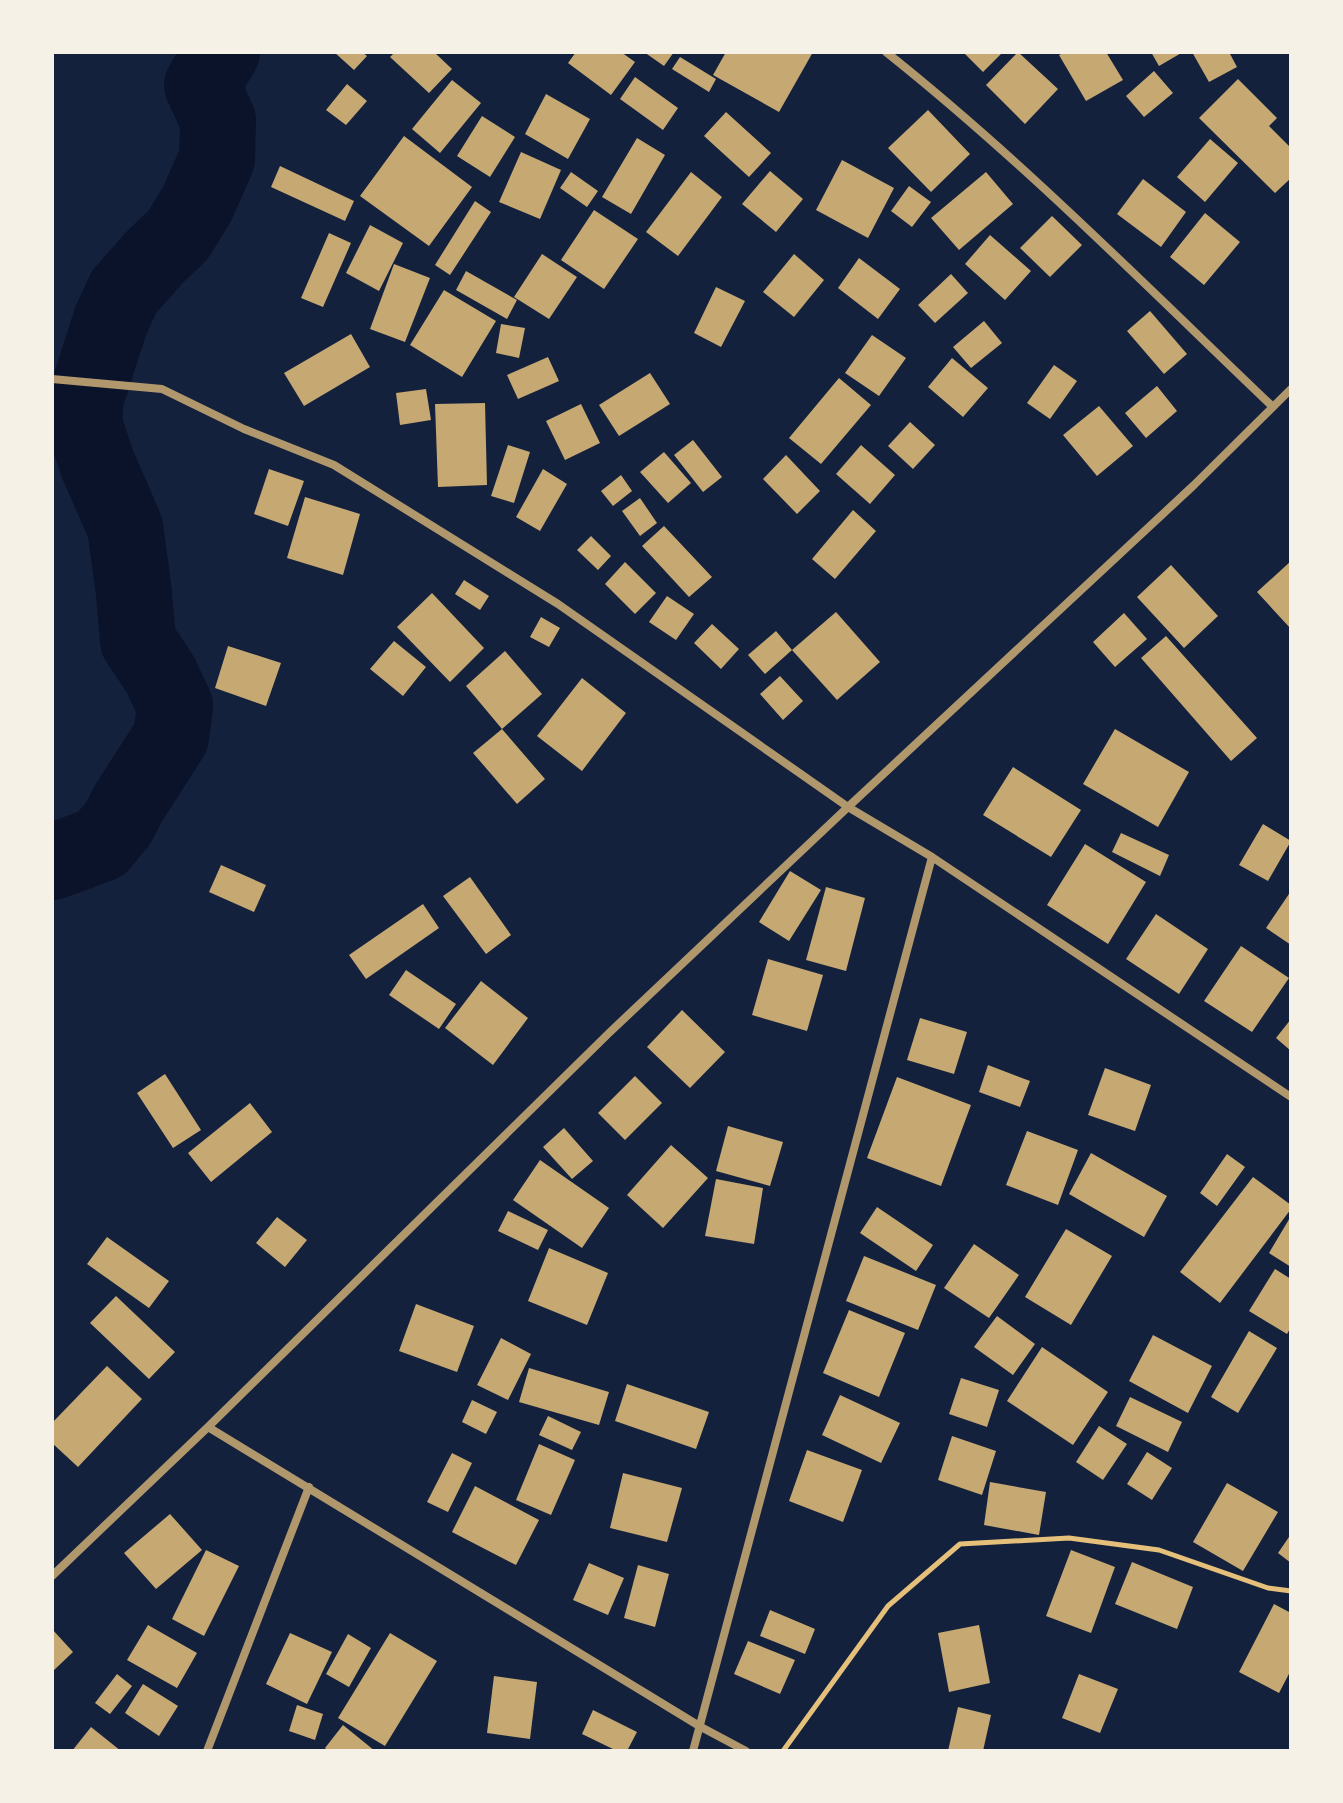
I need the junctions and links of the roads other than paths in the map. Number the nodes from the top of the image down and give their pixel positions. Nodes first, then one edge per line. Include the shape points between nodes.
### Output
1 (886, 52) edge
2 (52, 379) edge
3 (1291, 389) edge
4 (1273, 407) junction
5 (848, 807) junction
6 (932, 857) junction
7 (1291, 1097) edge
8 (208, 1427) junction
9 (309, 1487) junction
10 (52, 1576) edge
11 (701, 1727) junction
12 (207, 1751) edge
13 (693, 1751) edge
14 (746, 1751) edge

1 - 4 street via 1024,169
2 - 5 street via 162,389 334,465 558,604
3 - 4 street
4 - 5 street
5 - 6 street
5 - 8 street
6 - 7 street
6 - 11 street
8 - 9 street
8 - 10 street
9 - 11 street
9 - 12 street
11 - 13 street
11 - 14 street

